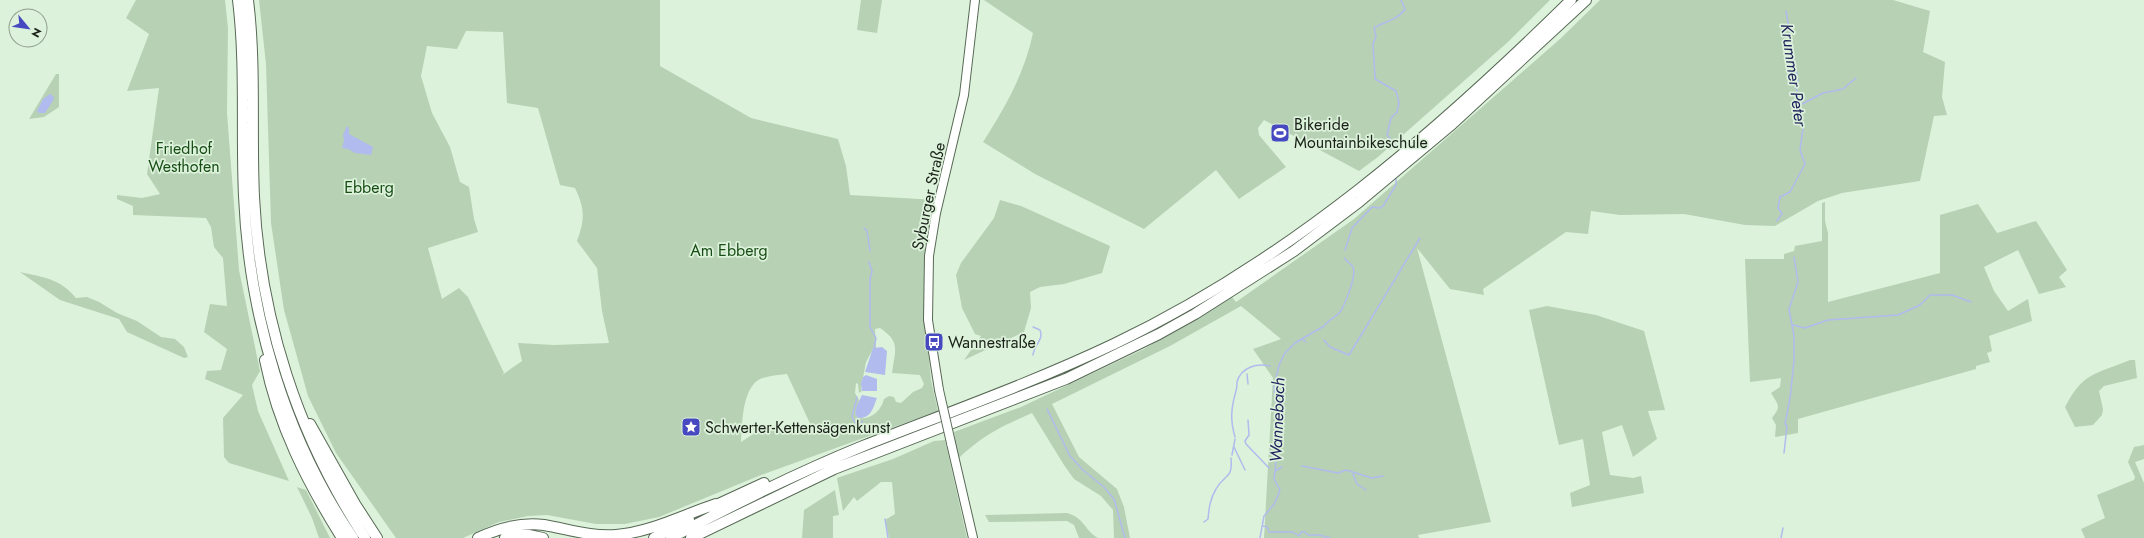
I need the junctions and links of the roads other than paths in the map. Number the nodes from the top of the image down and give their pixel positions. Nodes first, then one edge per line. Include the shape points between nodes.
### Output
1 (238, 0) edge
2 (248, 0) edge
3 (975, 0) edge
4 (1571, 0) edge
5 (1586, 0) edge
6 (1446, 123) junction
7 (1320, 226) junction
8 (262, 330) junction
9 (292, 394) junction
10 (924, 434) junction
11 (799, 474) junction
12 (716, 504) junction
13 (327, 515) junction
14 (367, 522) junction
15 (337, 538) edge
16 (342, 538) edge
17 (353, 538) edge
18 (365, 538) edge
19 (377, 538) edge
20 (380, 538) edge
21 (478, 538) edge
22 (505, 538) edge
23 (543, 538) edge
24 (654, 538) edge
25 (671, 538) edge
26 (691, 538) edge
27 (703, 538) edge
28 (972, 538) edge

1 - 8 highway via 242,59 245,224
2 - 9 highway via 253,61 254,195 258,246 273,329
3 - 28 street, Syburger Straße, bridge via 964,95 936,213 929,256 928,320 939,390
4 - 6 highway
5 - 6 highway
6 - 7 highway via 1390,178
7 - 10 highway via 1261,274 1159,334 1066,379
7 - 11 highway via 1208,294 1116,344
8 - 13 highway via 264,354 277,411 294,451
8 - 17 highway via 283,399 302,446
9 - 14 highway
9 - 18 highway via 320,460
10 - 26 highway via 834,469
10 - 27 highway via 783,496
11 - 12 highway via 779,476
11 - 25 highway
12 - 21 highway via 653,527 624,534 593,535 544,525 524,524 500,529
12 - 24 highway
13 - 15 highway
13 - 16 highway
14 - 19 highway
14 - 20 highway
22 - 23 highway via 524,534

